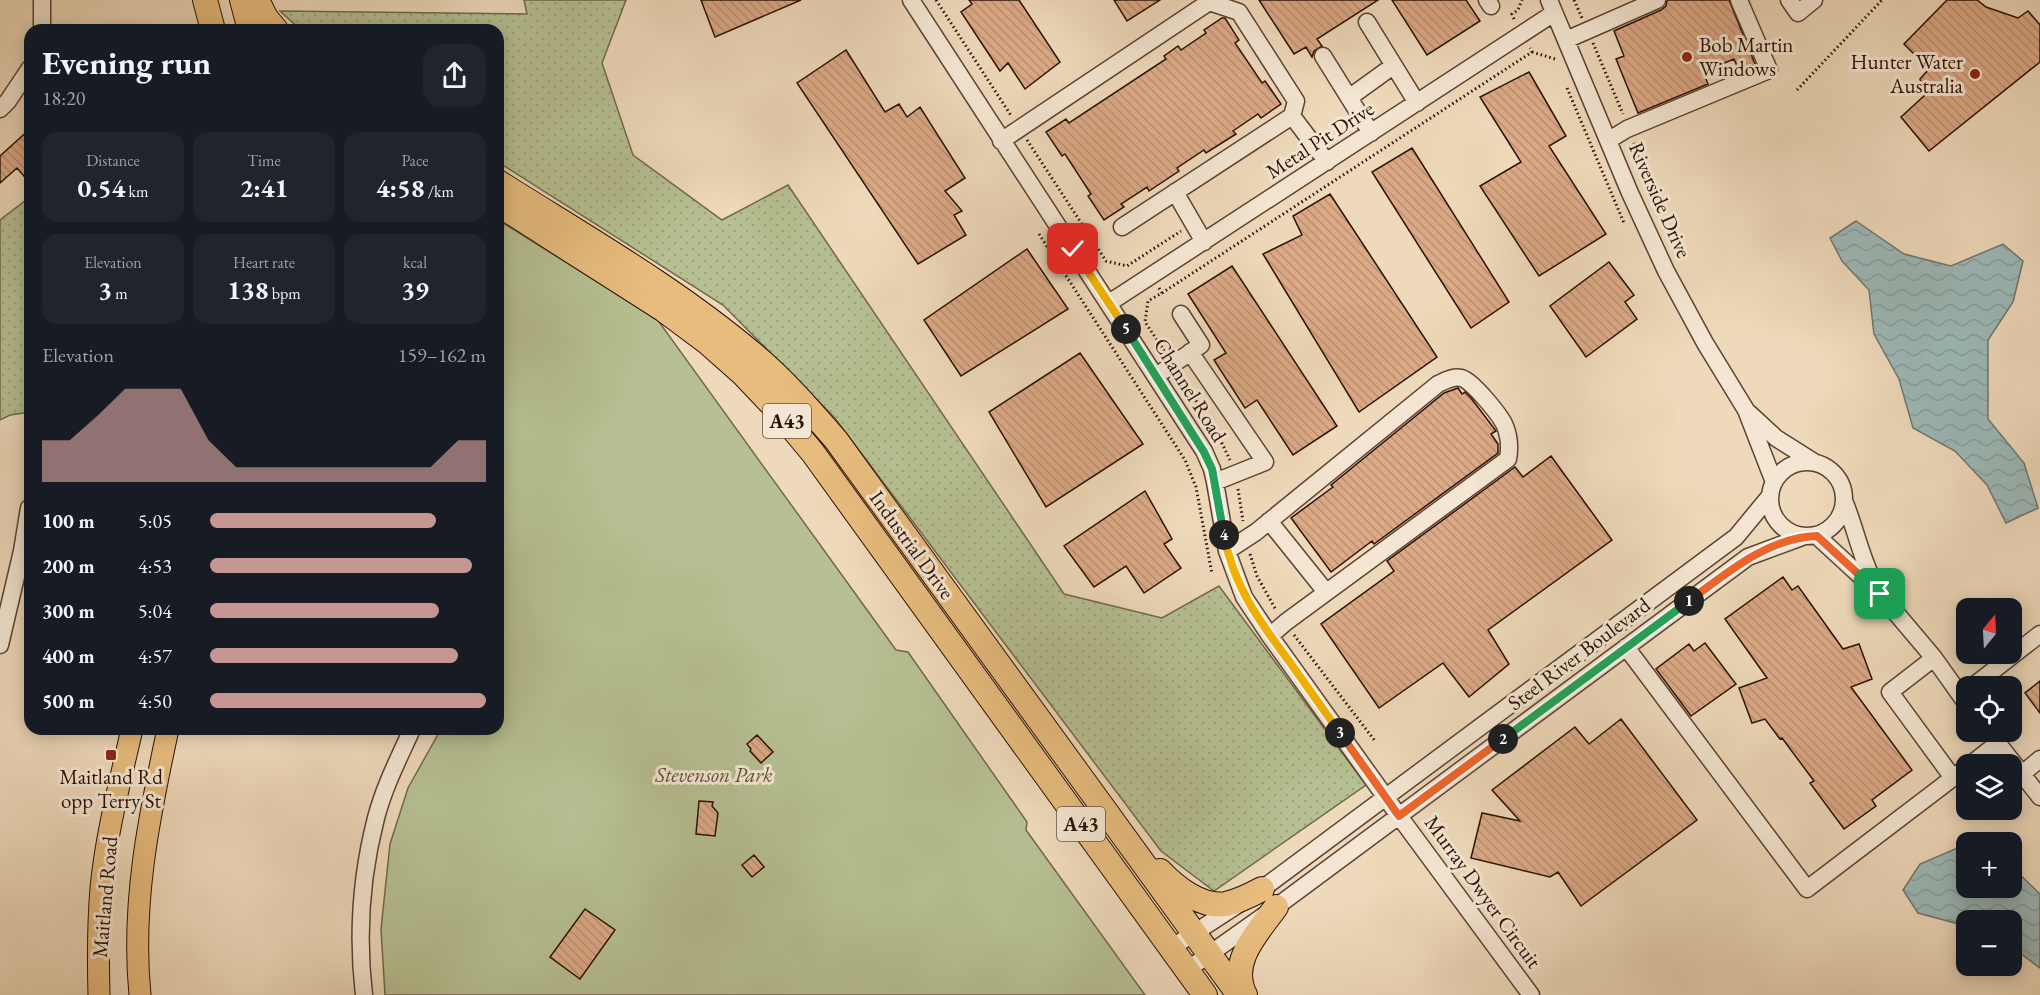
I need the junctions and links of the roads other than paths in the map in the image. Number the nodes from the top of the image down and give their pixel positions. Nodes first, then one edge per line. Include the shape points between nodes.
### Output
1 (42, 0) edge
2 (205, 0) edge
3 (242, 0) edge
4 (257, 0) edge
5 (910, 0) edge
6 (1657, 0) edge
7 (1739, 0) edge
8 (1789, 0) edge
9 (1814, 0) edge
10 (1552, 7) edge
11 (1367, 22) dead end
12 (42, 24) edge
13 (211, 24) edge
14 (248, 24) edge
15 (271, 24) edge
16 (1566, 40) junction
17 (1323, 56) dead end
18 (1393, 66) junction
19 (24, 77) edge
20 (1350, 97) junction
21 (1417, 103) junction
22 (0, 108) edge
23 (1292, 116) junction
24 (1371, 133) junction
25 (1609, 140) junction
26 (1001, 141) junction
27 (1327, 162) junction
28 (504, 186) edge
29 (1174, 192) junction
30 (504, 208) edge
31 (1122, 226) dead end
32 (1204, 242) junction
33 (1109, 303) junction
34 (1181, 315) dead end
35 (1190, 352) junction
36 (1156, 376) junction
37 (1746, 410) junction
38 (1814, 462) junction
39 (1215, 482) junction
40 (1772, 489) junction
41 (1845, 503) junction
42 (1269, 521) junction
43 (1810, 536) junction
44 (24, 539) edge
45 (1227, 550) junction
46 (1326, 592) junction
47 (1880, 594) junction
48 (2040, 634) edge
49 (1270, 636) junction
50 (0, 645) edge
51 (1626, 647) junction
52 (1934, 658) junction
53 (1989, 676) edge
54 (1956, 682) edge
55 (131, 735) edge
56 (167, 735) edge
57 (409, 735) edge
58 (1990, 742) edge
59 (1997, 742) edge
60 (1980, 754) edge
61 (2006, 754) edge
62 (2040, 759) edge
63 (2022, 774) joint
64 (1956, 776) edge
65 (1953, 778) junction
66 (2040, 797) edge
67 (1386, 798) junction
68 (1098, 803) junction
69 (1399, 816) junction
70 (1269, 898) junction
71 (1194, 933) junction
72 (1171, 948) junction
73 (1209, 954) junction
74 (1187, 970) junction
75 (99, 995) edge
76 (140, 995) edge
77 (364, 995) edge
78 (1205, 995) edge
79 (1239, 995) edge
80 (1245, 995) edge
81 (1531, 995) edge

1 - 12 street
2 - 13 highway
3 - 14 highway
4 - 15 highway
5 - 26 street, Channel Road
6 - 16 street
7 - 25 street via 1769,70 1628,128
8 - 9 street via 1798,13
10 - 16 street, Riverside Drive
10 - 21 street, Metal Pit Drive
11 - 18 street
16 - 25 street, Riverside Drive
17 - 20 street
18 - 20 street
18 - 21 street
19 - 22 street
20 - 24 street
21 - 24 street, Metal Pit Drive
23 - 26 street via 1296,101 1239,12 1209,2
23 - 27 street
23 - 29 street
24 - 27 street, Metal Pit Drive
25 - 37 street, Riverside Drive via 1666,271
26 - 33 street, Channel Road
27 - 32 street, Metal Pit Drive
28 - 68 highway, Industrial Drive / A43 via 678,295 756,356 797,396 836,440
29 - 31 street
29 - 32 street
30 - 72 highway, Industrial Drive / A43 via 664,310 743,374 779,412 813,453
32 - 33 street, Metal Pit Drive
33 - 36 street, Channel Road
34 - 35 street via 1202,345
35 - 36 street
35 - 39 street via 1265,462
36 - 39 street, Channel Road via 1204,452
37 - 38 street, Riverside Drive via 1776,438
37 - 40 street, Riverside Drive
38 - 40 street via 1799,462 1785,469
38 - 41 street via 1837,476 1844,489
39 - 45 street, Channel Road
40 - 43 street via 1772,512 1778,522 1788,532
40 - 67 street, Steel River Boulevard via 1736,537
41 - 43 street via 1830,530
41 - 47 street via 1866,567
42 - 45 street
42 - 46 street
42 - 46 street via 1438,384 1461,377 1474,385 1505,424 1508,459
43 - 47 street
43 - 51 street, Steel River Boulevard via 1748,557
44 - 50 street
45 - 49 street, Channel Road via 1244,597
46 - 49 street
47 - 52 street
48 - 53 street
49 - 67 street, Channel Road
51 - 65 street via 1807,889
51 - 69 street, Steel River Boulevard
52 - 54 street
52 - 65 street via 1890,692
55 - 75 main road, Maitland Road via 101,887
56 - 76 main road, Maitland Road via 139,890
57 - 77 street via 376,817 367,863 361,911
58 - 60 street
59 - 61 street
62 - 63 street
63 - 66 street
64 - 65 street
67 - 69 street, Channel Road
67 - 70 street, Steel River Boulevard
68 - 70 highway via 1167,878 1197,899 1213,905
68 - 71 highway, Industrial Drive / A43
69 - 70 street, Steel River Boulevard
69 - 81 street, Murray Dwyer Circuit
70 - 71 street, Steel River Boulevard
70 - 73 street, Steel River Boulevard
70 - 80 highway via 1239,975
71 - 72 street, Steel River Boulevard
71 - 73 highway, Industrial Drive / A43
72 - 74 highway, Industrial Drive / A43
73 - 74 street, Steel River Boulevard
73 - 79 highway, Industrial Drive / A43
74 - 78 highway, Industrial Drive / A43

